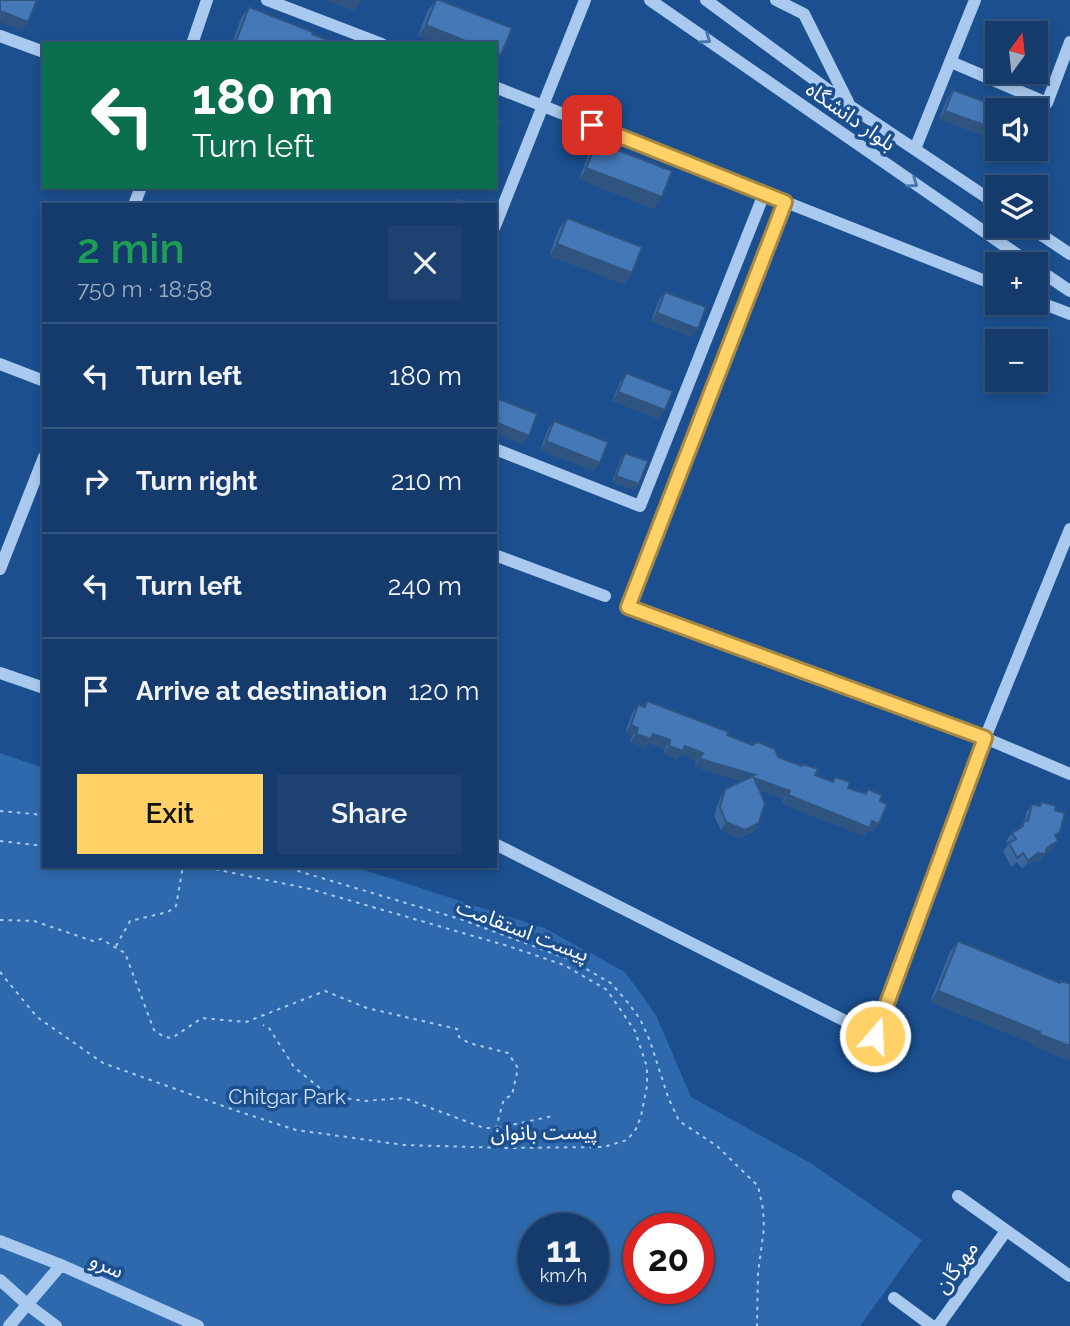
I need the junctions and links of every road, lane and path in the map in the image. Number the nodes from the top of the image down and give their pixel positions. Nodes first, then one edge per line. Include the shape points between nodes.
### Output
1 (208, 0) edge
2 (267, 0) edge
3 (585, 0) edge
4 (650, 0) edge
5 (706, 0) edge
6 (776, 0) edge
7 (975, 0) edge
8 (798, 5) edge
9 (0, 36) edge
10 (193, 42) edge
11 (377, 42) edge
12 (1070, 42) edge
13 (42, 51) edge
14 (951, 62) junction
15 (497, 88) edge
16 (543, 105) junction
17 (850, 106) junction
18 (915, 149) junction
19 (764, 194) junction
20 (985, 196) edge
21 (785, 202) junction
22 (497, 221) edge
23 (1046, 238) edge
24 (1014, 252) edge
25 (1070, 254) edge
26 (1048, 276) edge
27 (985, 281) edge
28 (1070, 292) edge
29 (1048, 306) edge
30 (1070, 314) edge
31 (0, 363) edge
32 (42, 380) edge
33 (497, 450) edge
34 (42, 462) edge
35 (1070, 531) edge
36 (497, 556) edge
37 (0, 569) edge
38 (605, 596) dead end
39 (0, 673) edge
40 (42, 687) edge
41 (985, 738) junction
42 (1070, 774) edge
43 (0, 811) edge
44 (42, 816) edge
45 (0, 841) edge
46 (497, 845) edge
47 (42, 846) edge
48 (183, 868) edge
49 (210, 868) edge
50 (288, 868) edge
51 (0, 919) edge
52 (115, 947) junction
53 (0, 972) edge
54 (264, 1025) dead end
55 (553, 1116) dead end
56 (496, 1128) junction
57 (958, 1196) dead end
58 (1006, 1231) junction
59 (0, 1241) edge
60 (61, 1265) junction
61 (1070, 1276) edge
62 (0, 1280) edge
63 (894, 1298) dead end
64 (28, 1305) junction
65 (9, 1326) edge
66 (56, 1326) edge
67 (198, 1326) edge
68 (757, 1326) edge
69 (932, 1326) edge
70 (938, 1326) edge

1 - 10 street
2 - 11 street
3 - 16 street
4 -> 24 street, بلوار دانشگاه
5 - 17 street, بلوار دانشگاه
6 - 8 street
7 - 14 street
8 - 17 street
9 - 13 street
12 - 14 street via 1047,103
14 - 18 street
15 - 16 street
16 - 19 street
16 - 22 street
17 - 18 street, بلوار دانشگاه
18 - 20 street, بلوار دانشگاه
19 - 21 street
19 - 33 street via 640,506
21 - 27 street
21 - 41 street via 628,607
23 - 25 street
26 - 28 street
29 - 30 street
31 - 32 street
34 - 37 street
35 - 41 street
36 - 38 street
39 - 40 street
41 - 42 street
41 - 46 street via 875,1036
43 - 44 path
45 - 47 path
48 - 52 path via 176,906 131,921
49 - 53 path, پیست بانوان via 310,889 508,946 564,965 607,990 635,1031 647,1066 636,1129 627,1140 604,1147 504,1148 404,1145 296,1130 103,1063 37,1017
50 - 68 path, پیست استقامت via 460,919 571,960 612,984 640,1019 679,1121 717,1146 758,1186 764,1228
51 - 52 path via 34,921
52 - 56 path via 125,953 154,1030 164,1037 172,1038 202,1018 246,1022 325,991 367,1007 457,1029 459,1037 469,1042 508,1053 519,1068
54 - 56 path via 294,1067 336,1097 365,1101 404,1098 484,1128
55 - 56 path
57 - 58 street
58 - 61 street
58 - 70 street, مهرگان
59 - 60 street, سرو
60 - 64 street
60 - 67 street, سرو
62 - 64 street
63 - 69 street
64 - 65 street
64 - 66 street

